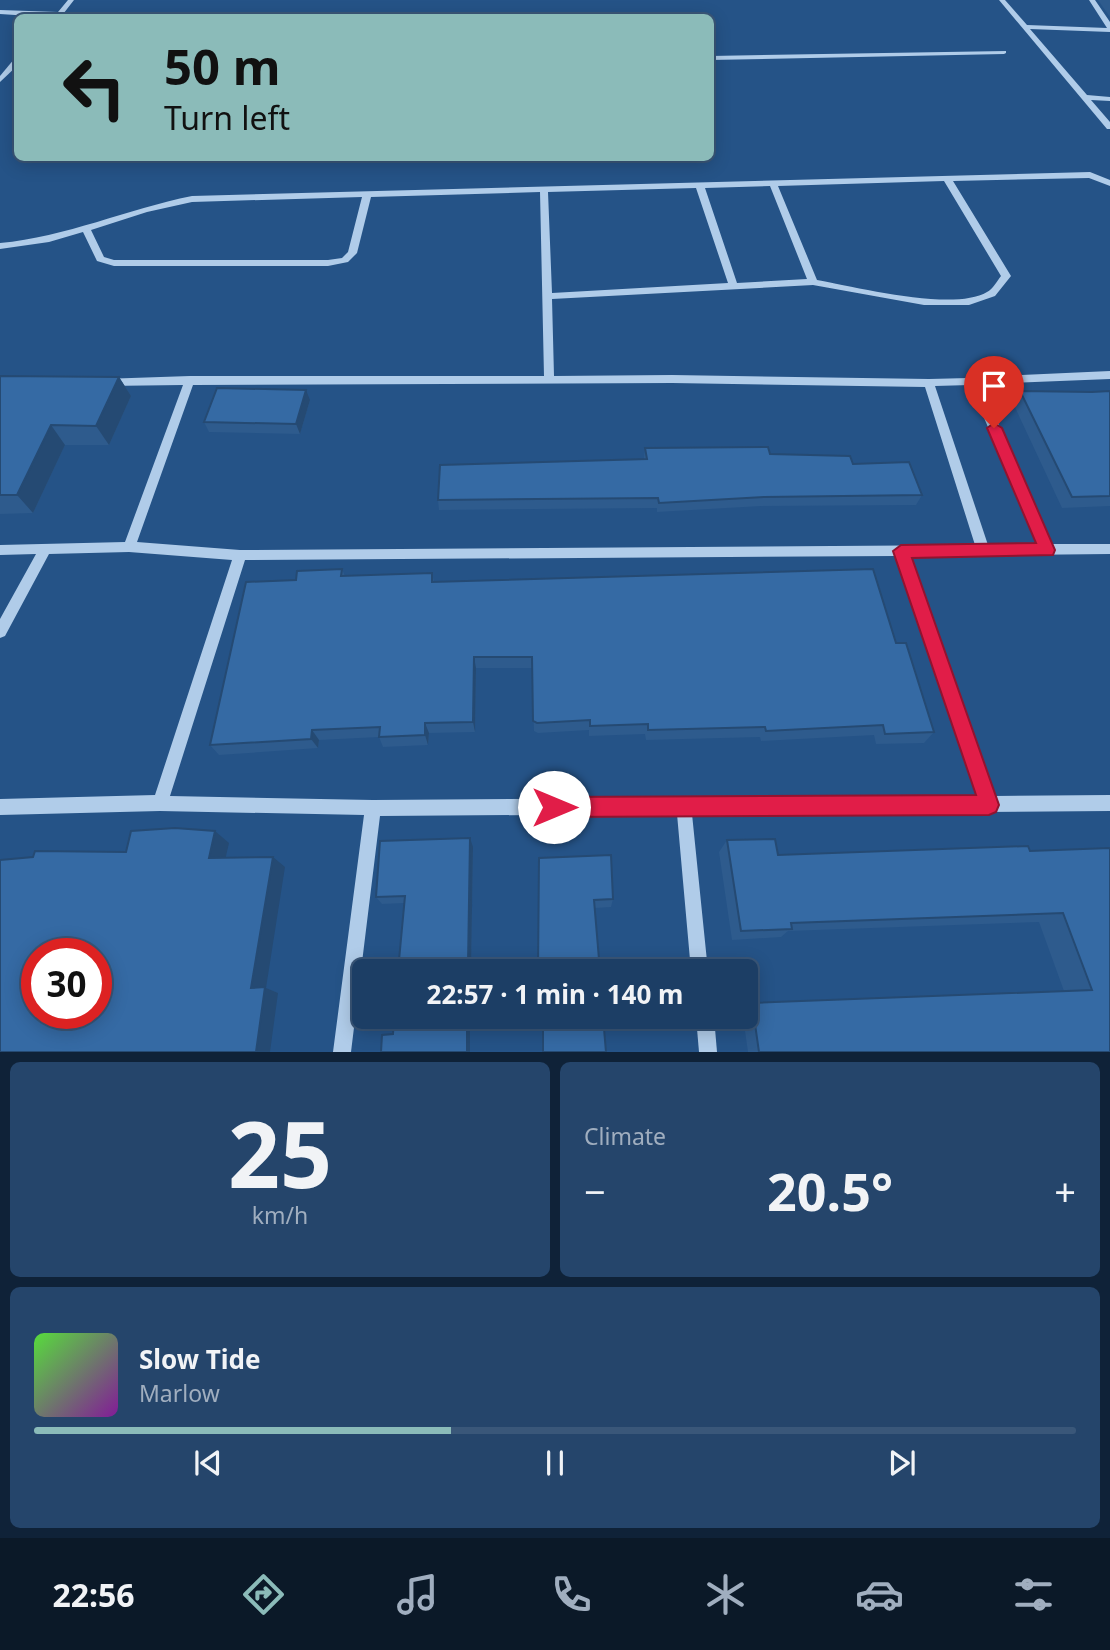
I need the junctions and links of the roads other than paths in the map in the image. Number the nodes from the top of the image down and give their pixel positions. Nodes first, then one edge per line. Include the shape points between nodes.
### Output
1 (71, 0) edge
2 (1002, 0) edge
3 (1092, 0) edge
4 (0, 12) edge
5 (28, 14) edge
6 (59, 14) edge
7 (1025, 27) junction
8 (1110, 29) edge
9 (1004, 52) dead end
10 (714, 58) edge
11 (14, 65) edge
12 (7, 72) junction
13 (14, 72) edge
14 (0, 80) edge
15 (1085, 97) junction
16 (1110, 99) edge
17 (1110, 127) edge
18 (947, 179) junction
19 (1110, 183) edge
20 (773, 184) junction
21 (700, 186) junction
22 (544, 190) junction
23 (367, 195) junction
24 (86, 229) junction
25 (0, 246) edge
26 (813, 282) junction
27 (733, 285) junction
28 (547, 296) junction
29 (1110, 375) edge
30 (549, 379) junction
31 (973, 379) junction
32 (190, 380) junction
33 (95, 382) edge
34 (929, 383) junction
35 (129, 547) junction
36 (1110, 549) edge
37 (0, 550) edge
38 (983, 550) junction
39 (1047, 550) junction
40 (44, 551) junction
41 (901, 551) junction
42 (240, 555) junction
43 (0, 632) edge
44 (160, 803) junction
45 (1110, 803) edge
46 (989, 805) junction
47 (684, 806) junction
48 (0, 807) edge
49 (373, 808) junction
50 (699, 959) edge
51 (706, 1029) edge
52 (342, 1052) edge
53 (708, 1052) edge

1 - 6 street
2 - 7 street
3 - 8 street
4 - 5 street
7 - 8 street
7 - 15 street
9 - 10 street
11 - 12 street
12 - 13 street
12 - 14 street
15 - 16 street
15 - 17 street
18 - 19 street via 1090,175
18 - 20 street
18 - 26 street via 1006,276 992,294 969,302 924,302
20 - 21 street
20 - 26 street
21 - 22 street
21 - 27 street
22 - 23 street
22 - 28 street
23 - 24 street via 192,199 158,204
23 - 24 street via 352,253 345,260 114,263 100,259
24 - 25 street
26 - 27 street
27 - 28 street
28 - 30 street
29 - 31 street
30 - 32 street
30 - 34 street
31 - 34 street
31 - 39 street
32 - 33 street
32 - 35 street
34 - 38 street
35 - 40 street
35 - 42 street
36 - 39 street
37 - 40 street
38 - 39 street
38 - 41 street
40 - 43 street
41 - 42 street
41 - 46 street
42 - 44 street
44 - 48 street
44 - 49 street
45 - 46 street
46 - 47 street
47 - 49 street
47 - 50 street
49 - 52 street
51 - 53 street

